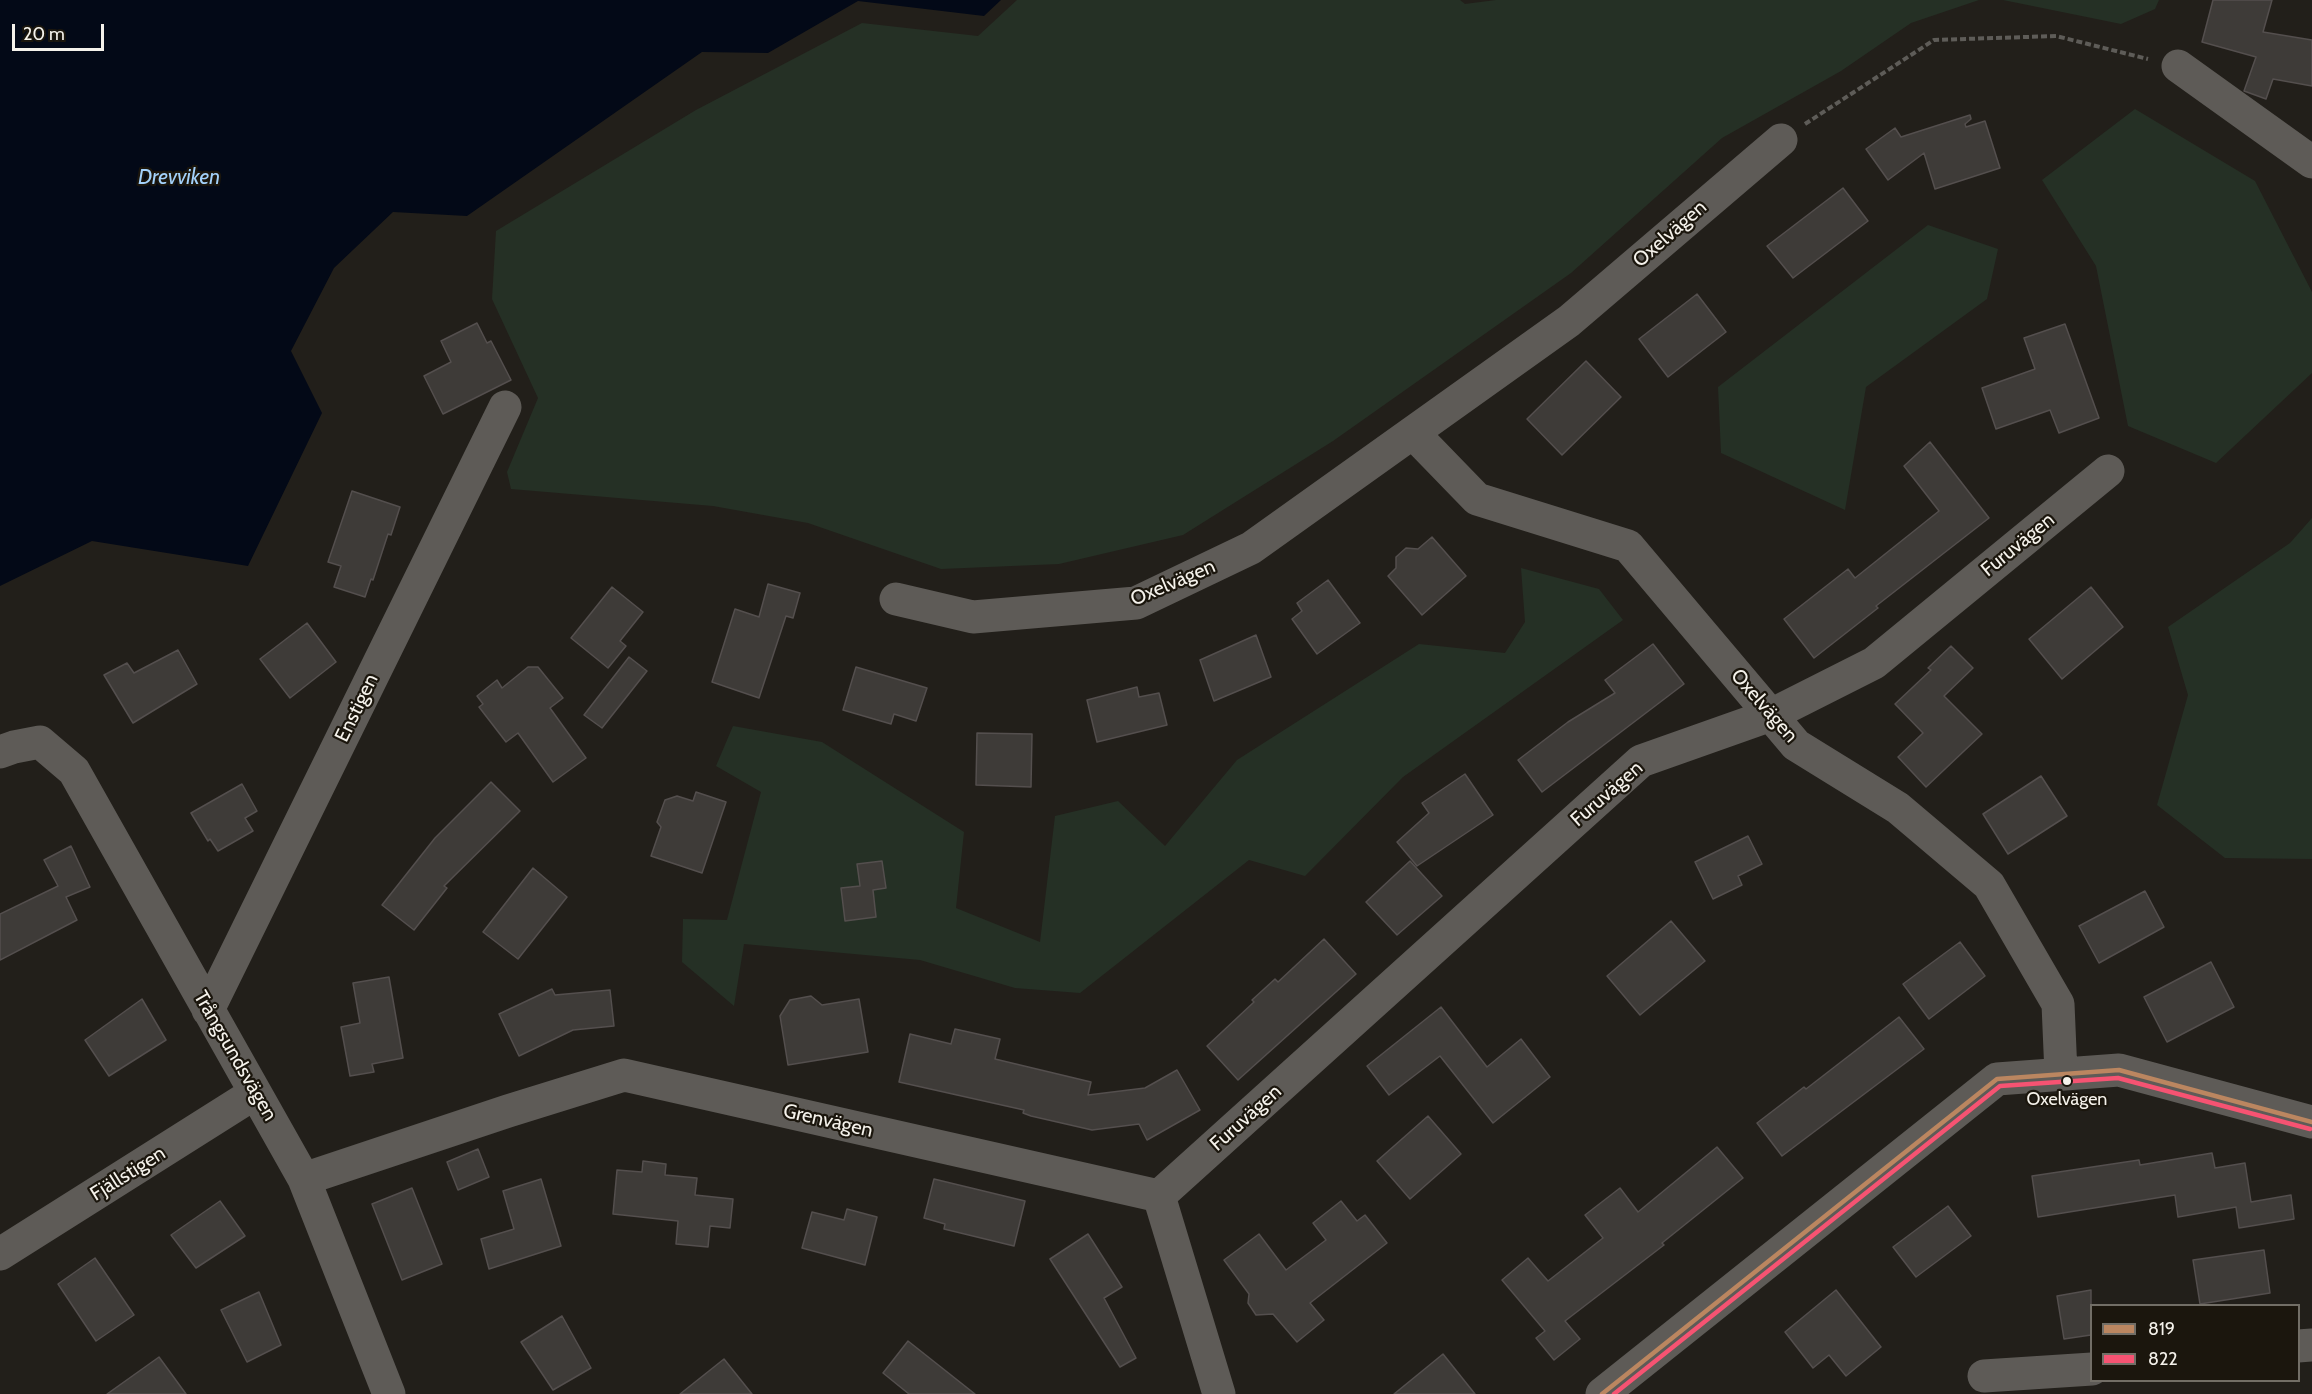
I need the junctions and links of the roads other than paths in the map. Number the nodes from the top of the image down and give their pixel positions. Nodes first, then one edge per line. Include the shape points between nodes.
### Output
1 (2178, 66) road end
2 (1781, 140) road end
3 (2312, 162) edge
4 (505, 407) dead end
5 (1413, 433) junction
6 (2108, 471) dead end
7 (896, 599) dead end
8 (1771, 715) junction
9 (0, 752) edge
10 (208, 1010) junction
11 (2061, 1074) junction
12 (255, 1093) junction
13 (2312, 1122) edge
14 (304, 1179) junction
15 (1159, 1196) junction
16 (0, 1254) edge
17 (2090, 1369) edge
18 (1984, 1376) dead end
19 (389, 1394) edge
20 (1219, 1394) edge
21 (1602, 1394) edge

1 - 3 street
2 - 5 street, Oxelvägen via 1569,321
4 - 10 street, Enstigen
5 - 7 street, Oxelvägen via 1251,548 1136,603 973,617
5 - 8 street, Oxelvägen via 1477,499 1628,546
6 - 8 street, Furuvägen via 1874,663
8 - 11 street, Oxelvägen via 1796,745 1898,808 1989,885 2058,1004
8 - 15 street, Furuvägen via 1641,761
9 - 10 street, Trångsundsvägen via 40,742 74,771
10 - 12 street, Trångsundsvägen
11 - 13 street via 2119,1070
11 - 21 street via 1997,1078
12 - 14 street, Trångsundsvägen
12 - 16 street, Fjällstigen
14 - 15 street, Grenvägen via 624,1075
14 - 19 street, Trångsundsvägen
15 - 20 street
17 - 18 street

